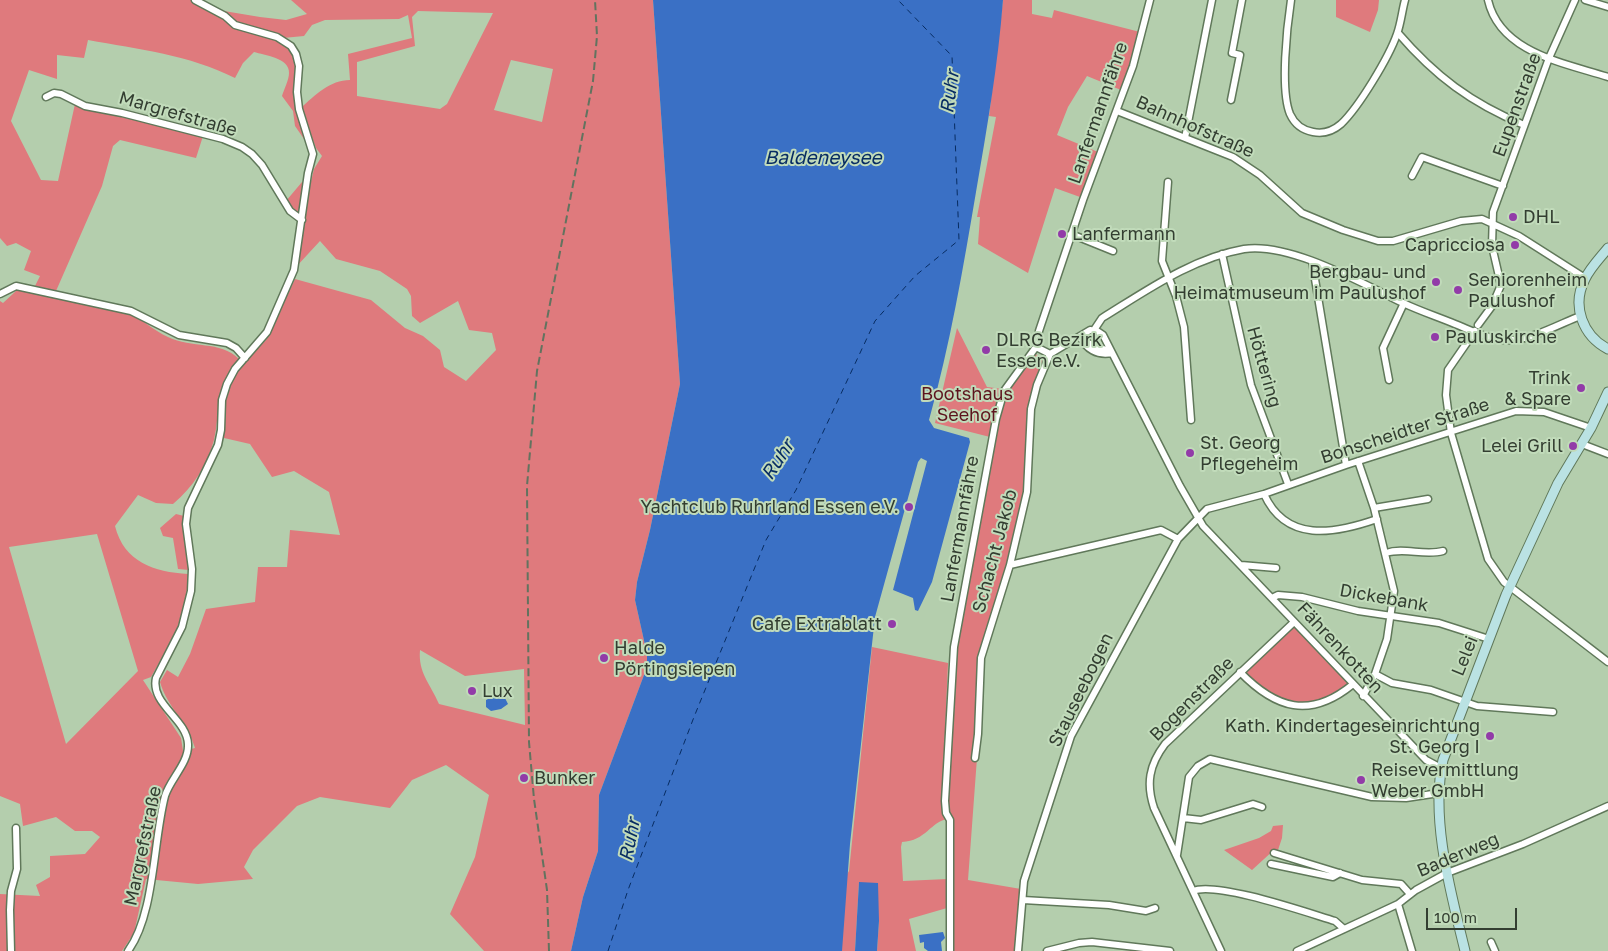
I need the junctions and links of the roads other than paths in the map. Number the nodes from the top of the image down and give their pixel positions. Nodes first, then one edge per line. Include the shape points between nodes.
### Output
1 (195, 0) edge
2 (1150, 0) edge
3 (1212, 0) edge
4 (1242, 0) edge
5 (1291, 0) edge
6 (1405, 0) edge
7 (1488, 0) edge
8 (1575, 0) edge
9 (1585, 0) edge
10 (1608, 7) edge
11 (1398, 33) junction
12 (1549, 58) junction
13 (1608, 77) edge
14 (46, 97) dead end
15 (1231, 100) dead end
16 (1117, 111) junction
17 (1524, 125) junction
18 (1185, 138) junction
19 (1412, 176) dead end
20 (1168, 182) dead end
21 (1503, 186) junction
22 (302, 220) junction
23 (1491, 222) junction
24 (1072, 234) junction
25 (1608, 248) edge
26 (1113, 251) dead end
27 (1222, 254) junction
28 (1312, 261) junction
29 (1170, 278) junction
30 (1585, 278) junction
31 (0, 294) edge
32 (1404, 303) junction
33 (1580, 316) junction
34 (1478, 325) dead end
35 (1097, 331) junction
36 (1475, 331) junction
37 (1081, 338) junction
38 (1036, 347) junction
39 (1608, 349) edge
40 (1112, 352) junction
41 (1050, 354) junction
42 (245, 358) junction
43 (1389, 380) dead end
44 (1608, 392) edge
45 (1191, 420) dead end
46 (1591, 428) junction
47 (1451, 433) junction
48 (1582, 444) junction
49 (1608, 454) edge
50 (1358, 461) junction
51 (1346, 465) junction
52 (1288, 484) junction
53 (1264, 494) junction
54 (1428, 499) dead end
55 (1374, 508) junction
56 (1197, 518) junction
57 (1377, 519) junction
58 (1178, 539) junction
59 (1443, 551) dead end
60 (1386, 553) junction
61 (1241, 565) junction
62 (1010, 566) junction
63 (1276, 568) dead end
64 (1510, 586) junction
65 (1272, 598) junction
66 (1392, 617) junction
67 (1294, 622) junction
68 (1489, 639) junction
69 (1608, 662) edge
70 (1240, 672) junction
71 (1375, 674) junction
72 (1352, 685) junction
73 (1363, 696) junction
74 (1464, 701) junction
75 (1553, 712) dead end
76 (975, 758) dead end
77 (1441, 768) junction
78 (1439, 794) junction
79 (1608, 806) edge
80 (1262, 807) dead end
81 (1183, 818) junction
82 (16, 828) dead end
83 (1274, 853) dead end
84 (1177, 857) junction
85 (1271, 864) dead end
86 (1340, 873) junction
87 (1447, 874) junction
88 (1193, 891) junction
89 (1410, 894) junction
90 (1023, 900) junction
91 (1398, 904) junction
92 (1155, 908) dead end
93 (1344, 929) junction
94 (1491, 942) dead end
95 (1313, 948) edge
96 (1059, 949) edge
97 (11, 951) edge
98 (128, 951) edge
99 (950, 951) edge
100 (1018, 951) edge
101 (1046, 951) edge
102 (1170, 951) edge
103 (1221, 951) edge
104 (1297, 951) edge
105 (1412, 951) edge
106 (1465, 951) edge
107 (1495, 951) edge

1 - 22 street, Margrefstraße via 235,25 277,36 296,54 299,110 314,154 308,173
2 - 16 street, Lanfermannfähre via 1133,66
3 - 18 street
4 - 15 street via 1232,53 1240,56
5 - 11 street via 1287,26 1286,101 1293,120 1307,130 1323,132 1340,124 1383,64
6 - 11 street
7 - 12 street via 1499,24 1513,39
8 - 12 street, Eupenstraße
9 - 10 street
11 - 17 street via 1437,74 1464,95
12 - 13 street
12 - 17 street, Eupenstraße
14 - 22 street, Margrefstraße via 61,94 85,106 122,112 242,148 262,165 290,211
16 - 18 street, Bahnhofstraße
16 - 24 street, Lanfermannfähre
17 - 21 street, Eupenstraße
18 - 23 street, Bahnhofstraße via 1233,157 1249,167 1302,213 1370,239 1394,241 1469,220
19 - 21 street via 1422,157
20 - 29 street via 1162,261
21 - 23 street, Eupenstraße
22 - 42 street, Margrefstraße via 294,270 286,292 267,332
23 - 30 street, Bahnhofstraße
23 - 34 street via 1501,286
24 - 26 street
24 - 38 street, Lanfermannfähre
25 - 30 street
27 - 28 street via 1266,249
27 - 29 street
27 - 52 street, Höttering via 1251,385
28 - 32 street
28 - 51 street
29 - 35 street via 1102,318
29 - 45 street via 1185,332
30 - 33 street via 1580,294
31 - 42 street via 16,286 131,311 179,335 227,343
32 - 36 street
32 - 43 street via 1383,348
33 - 36 street via 1517,340 1503,340
33 - 39 street via 1591,337
35 - 37 street
35 - 40 street, Fährenkotten
36 - 47 street via 1446,374
37 - 40 street via 1088,349 1104,354
37 - 41 street
38 - 41 street
38 - 99 street, Lanfermannfähre via 1001,400 954,647 945,801 951,844
40 - 56 street, Fährenkotten
41 - 62 street, Schacht Jakob via 1031,409 1027,492
42 - 98 street, Margrefstraße via 235,369 222,400 218,445 187,514 191,591 182,627 155,684 158,695 186,736 188,747 165,797 143,918 135,942
44 - 46 street, Lelei
46 - 47 street, Bonscheidter Straße via 1532,410 1516,411
46 - 48 street, Lelei
47 - 50 street, Bonscheidter Straße
47 - 64 street via 1488,559 1498,576
48 - 49 street
48 - 64 street, Lelei via 1558,483
50 - 51 street, Bonscheidter Straße
50 - 55 street
51 - 52 street, Bonscheidter Straße
52 - 53 street, Bonscheidter Straße
53 - 56 street, Bonscheidter Straße via 1207,509
53 - 57 street via 1279,518 1300,528 1332,530
54 - 55 street
55 - 57 street
56 - 58 street, Bonscheidter Straße
56 - 61 street, Fährenkotten
57 - 60 street
58 - 62 street via 1161,530
58 - 90 street, Stauseebogen via 1071,736 1029,862
59 - 60 street
60 - 66 street via 1393,584
61 - 63 street
61 - 65 street, Fährenkotten
62 - 76 street, Schacht Jakob via 980,658
64 - 68 street, Lelei
64 - 69 street
65 - 66 street, Dickebank via 1278,595 1302,597
65 - 67 street, Fährenkotten
66 - 68 street, Dickebank via 1439,623
66 - 71 street
67 - 70 street, Bogenstraße
67 - 72 street, Fährenkotten
68 - 74 street, Lelei
70 - 72 street via 1262,693 1295,705 1325,702
70 - 84 street, Bogenstraße via 1165,744 1151,769 1150,796
71 - 73 street
71 - 74 street via 1399,685 1431,690
72 - 73 street, Fährenkotten
73 - 77 street, Fährenkotten via 1429,763
74 - 75 street via 1481,707
74 - 77 street, Lelei
77 - 78 street, Lelei
78 - 81 street via 1406,798 1372,797 1210,759 1189,777
78 - 87 street, Lelei
79 - 87 street, Baderweg
80 - 81 street via 1253,804 1201,820
81 - 84 street
82 - 97 street via 17,869 11,891
83 - 86 street
84 - 88 street, Bogenstraße
85 - 86 street via 1334,877
86 - 89 street via 1362,880 1401,884
87 - 89 street, Baderweg
87 - 106 street, Lelei
88 - 93 street via 1208,888 1261,900 1335,921
88 - 103 street, Bogenstraße
89 - 91 street, Baderweg
90 - 92 street via 1109,905 1146,911
90 - 100 street, Stauseebogen
91 - 93 street, Baderweg
91 - 105 street
93 - 95 street, Baderweg
94 - 107 street
95 - 104 street, Baderweg
96 - 101 street
96 - 102 street via 1092,942

